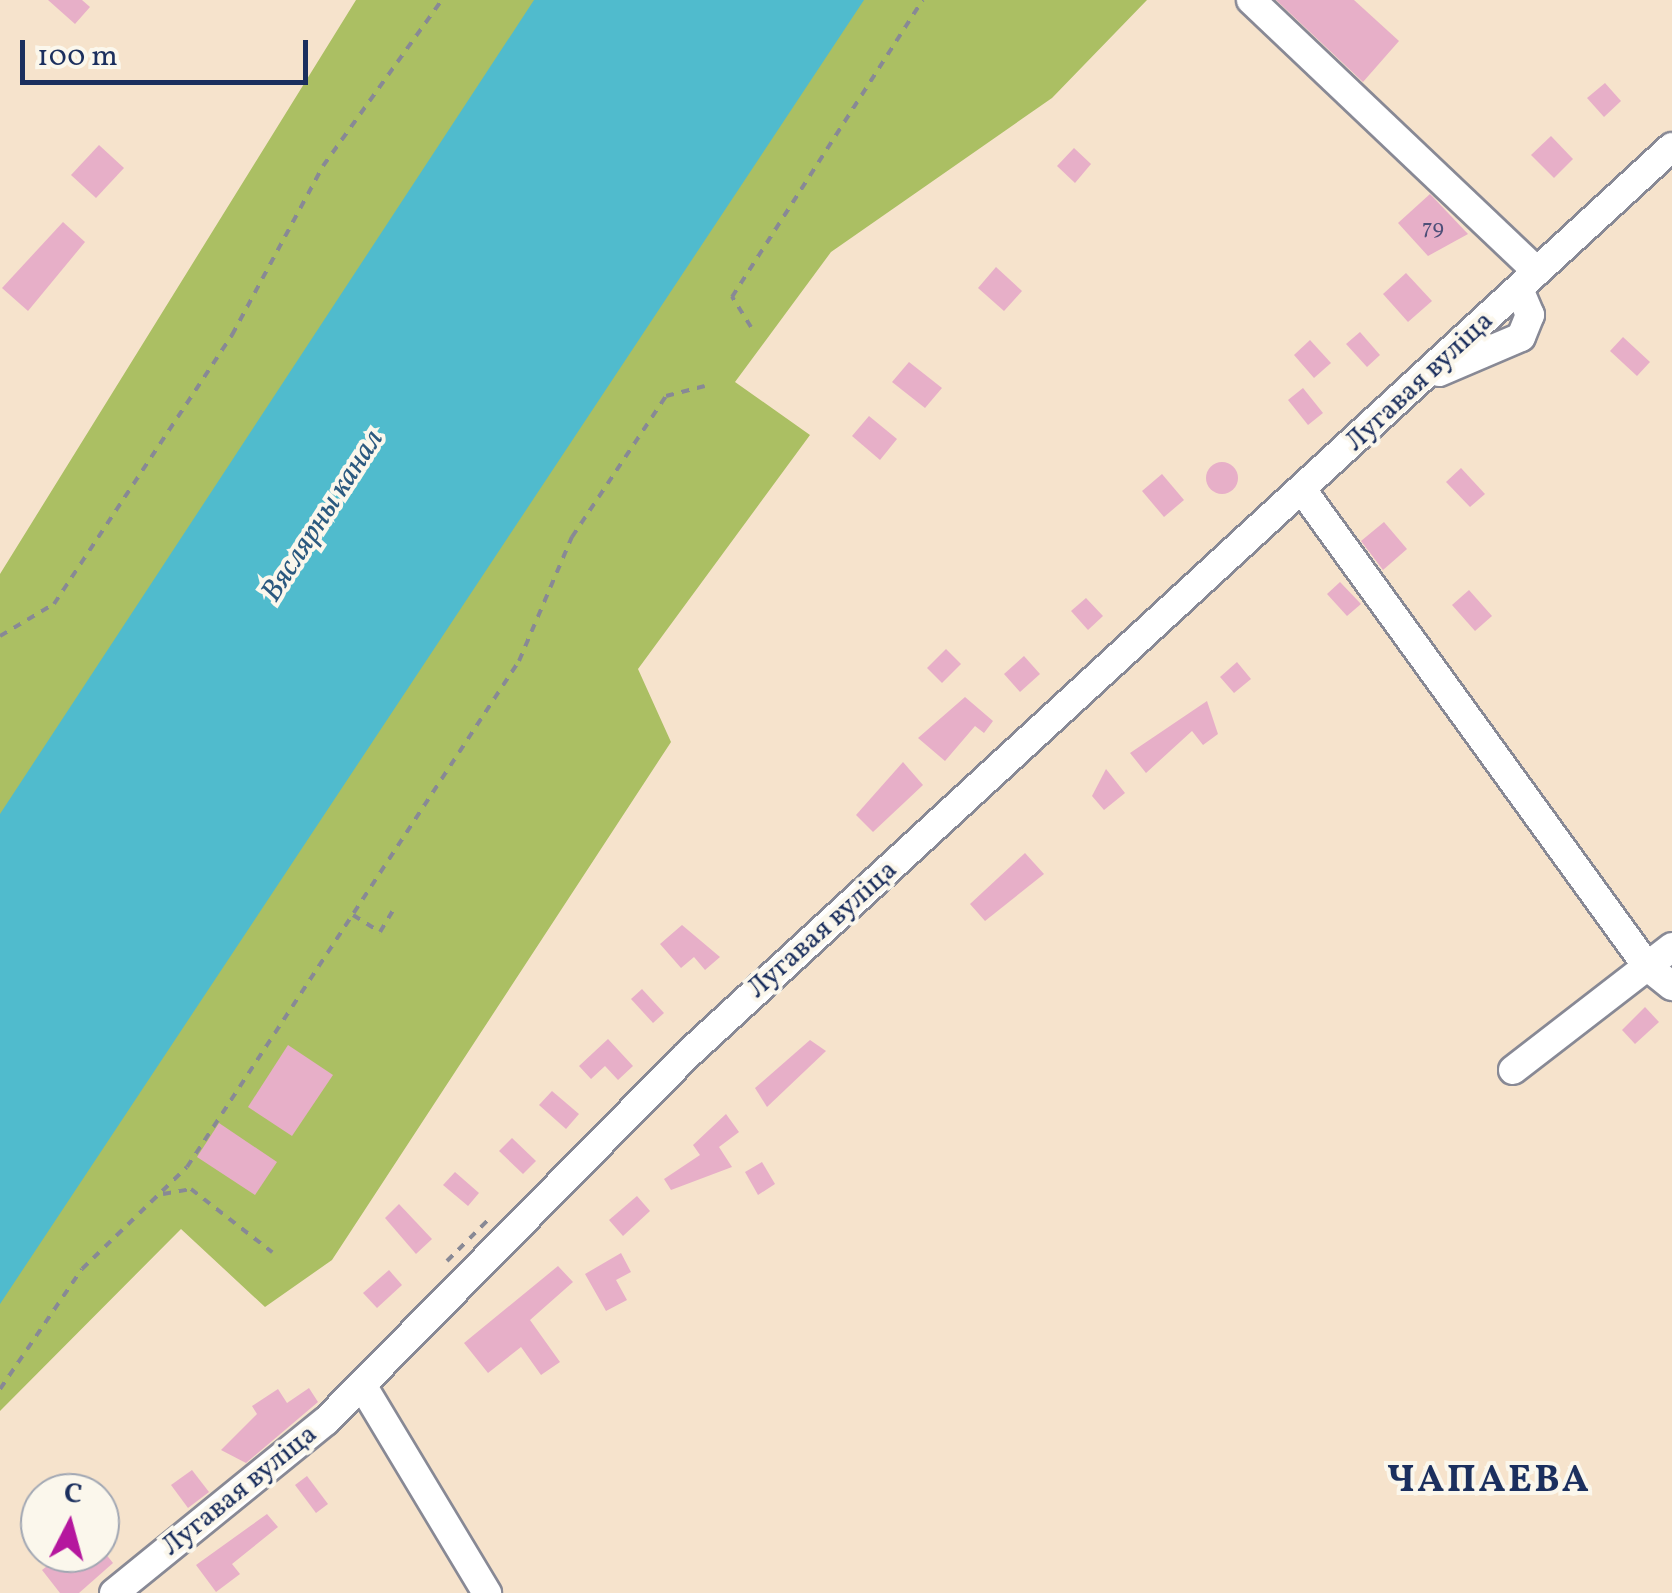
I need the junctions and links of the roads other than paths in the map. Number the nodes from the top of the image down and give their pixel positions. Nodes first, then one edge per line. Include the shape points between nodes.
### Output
1 (1251, 0) edge
2 (1672, 147) edge
3 (1528, 280) junction
4 (1303, 490) junction
5 (1672, 947) edge
6 (1648, 966) junction
7 (1672, 986) edge
8 (1513, 1070) dead end
9 (362, 1385) junction
10 (114, 1593) edge
11 (487, 1593) edge

1 - 3 street
2 - 3 street, Лугавая вуліца
3 - 4 street, Лугавая вуліца
4 - 6 street
4 - 9 street, Лугавая вуліца via 700,1043
5 - 6 street
6 - 7 street
6 - 8 street
9 - 10 street, Лугавая вуліца
9 - 11 street

